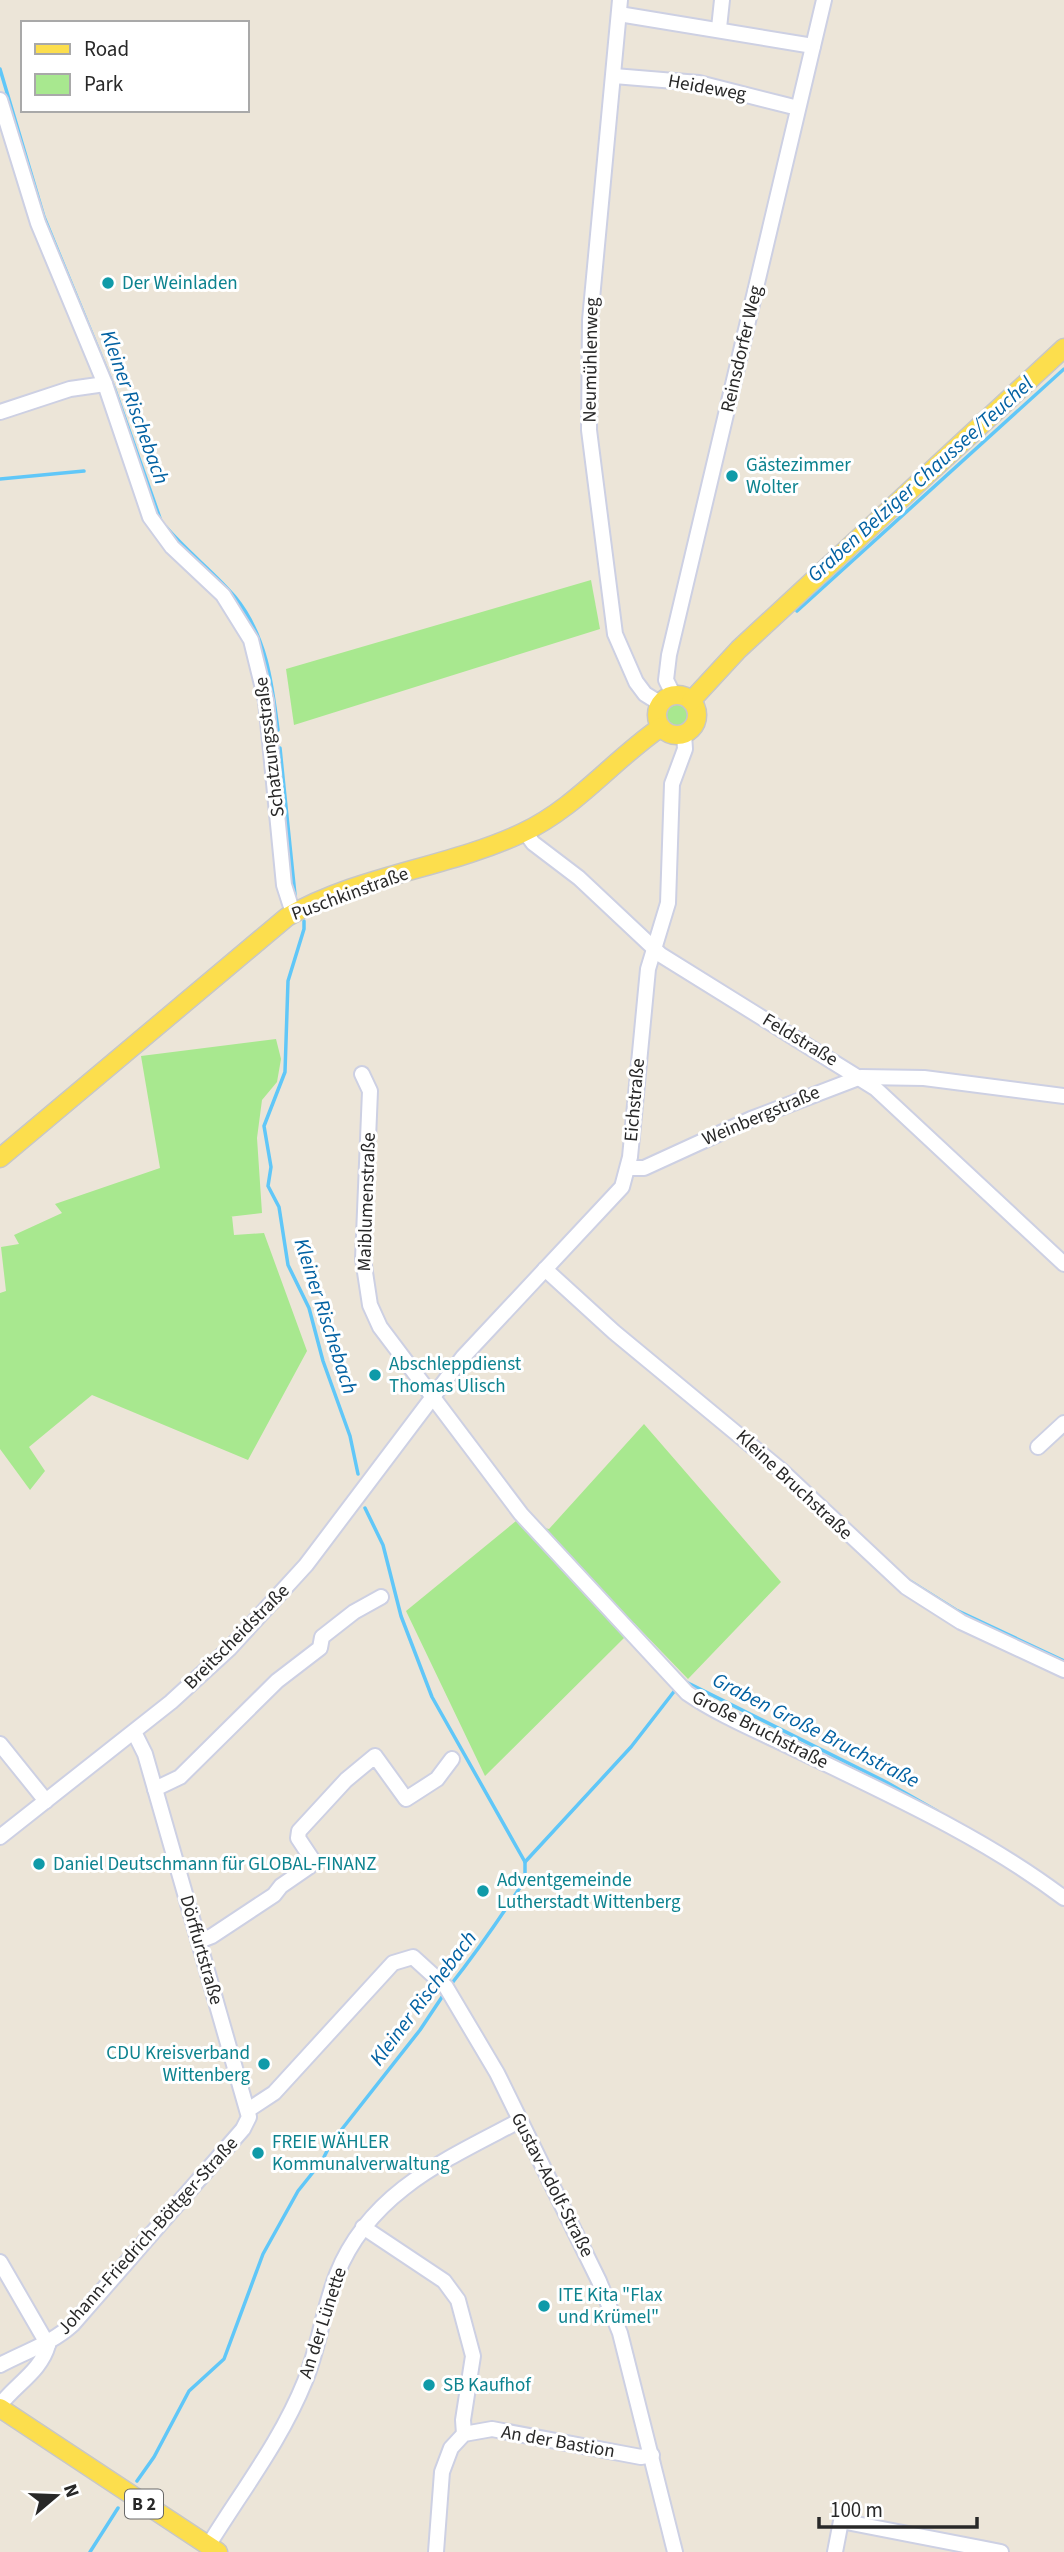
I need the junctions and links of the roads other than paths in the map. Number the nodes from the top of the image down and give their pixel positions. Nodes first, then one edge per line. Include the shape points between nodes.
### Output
1 (722, 0) edge
2 (824, 0) edge
3 (619, 7) edge
4 (719, 28) junction
5 (813, 46) junction
6 (614, 76) junction
7 (0, 100) edge
8 (798, 108) junction
9 (1064, 348) edge
10 (105, 384) junction
11 (0, 411) edge
12 (675, 700) junction
13 (661, 727) junction
14 (684, 734) junction
15 (525, 832) junction
16 (298, 911) junction
17 (653, 949) junction
18 (362, 1074) dead end
19 (861, 1077) junction
20 (1064, 1096) edge
21 (0, 1158) edge
22 (629, 1168) junction
23 (1064, 1264) edge
24 (545, 1269) junction
25 (431, 1396) junction
26 (1064, 1423) edge
27 (1038, 1447) dead end
28 (381, 1597) dead end
29 (1064, 1670) edge
30 (134, 1732) junction
31 (0, 1744) edge
32 (452, 1759) dead end
33 (155, 1789) junction
34 (46, 1801) junction
35 (0, 1837) edge
36 (1064, 1898) edge
37 (199, 1941) junction
38 (419, 1961) joint
39 (248, 2110) junction
40 (519, 2121) junction
41 (363, 2227) junction
42 (0, 2262) edge
43 (48, 2345) junction
44 (0, 2365) edge
45 (0, 2406) edge
46 (464, 2434) junction
47 (652, 2455) junction
48 (203, 2548) edge
49 (436, 2552) edge
50 (675, 2552) edge
51 (835, 2552) edge
52 (1001, 2552) edge

1 - 4 street
2 - 5 street, Reinsdorfer Weg
3 - 4 street
3 - 6 street, Neumühlenweg
4 - 5 street
5 - 8 street, Reinsdorfer Weg
6 - 8 street, Heideweg via 699,83
6 - 12 street, Neumühlenweg via 590,320 589,430 615,634 643,691
7 - 10 street, Schatzungsstraße via 47,247
8 - 12 street, Reinsdorfer Weg via 674,634 666,676
9 - 12 main road via 738,649
10 - 11 street via 70,389
10 - 16 street, Schatzungsstraße via 150,517 164,538 223,595 251,640 264,685 284,885
12 - 13 main road via 657,716
12 - 14 main road via 696,710 692,729
13 - 14 main road via 671,734
13 - 15 main road, Puschkinstraße via 562,809
14 - 17 street, Eichstraße via 685,749 672,784 668,903
15 - 16 main road, Puschkinstraße
15 - 17 street, Feldstraße
16 - 21 main road, Puschkinstraße
17 - 19 street, Feldstraße
17 - 22 street, Eichstraße
18 - 25 street, Maiblumenstraße via 370,1091 363,1259 367,1291 383,1333
19 - 20 street, Weinbergstraße via 924,1078
19 - 22 street, Weinbergstraße via 751,1119 645,1168
19 - 23 street, Feldstraße
22 - 24 street, Eichstraße via 622,1187
24 - 25 street, Eichstraße
24 - 29 street, Kleine Bruchstraße via 782,1471 906,1587 961,1622
25 - 30 street, Breitscheidstraße via 289,1585 203,1674
25 - 36 street, Große Bruchstraße via 522,1514 678,1686 721,1713 918,1811 1023,1869
26 - 27 street
28 - 33 street via 322,1637 320,1648 277,1681 180,1777
30 - 33 street, Dörffurtstraße
30 - 34 street, Breitscheidstraße
31 - 34 street
32 - 37 street via 437,1779 406,1799 375,1756 299,1831 298,1838 312,1860 310,1866 274,1895
33 - 37 street, Dörffurtstraße
34 - 35 street, Breitscheidstraße
37 - 39 street, Dörffurtstraße
38 - 39 street, Johann-Friedrich-Böttger-Straße via 405,1957 393,1963 274,2093
38 - 40 street, Gustav-Adolf-Straße via 449,1992 497,2073
39 - 43 street, Johann-Friedrich-Böttger-Straße via 243,2129 73,2325
40 - 41 street, An der Lünette via 420,2174
40 - 47 street, Gustav-Adolf-Straße via 585,2250 620,2333
41 - 46 street via 444,2281 458,2300 473,2356
41 - 48 street, An der Lünette via 337,2274 305,2382
42 - 43 street
43 - 44 street, Johann-Friedrich-Böttger-Straße
43 - 45 street, Johann-Friedrich-Böttger-Straße via 44,2361 14,2386
45 - 48 main road, B 2
46 - 47 street, An der Bastion via 492,2430 641,2457
46 - 49 street via 451,2448 442,2472
47 - 50 street, Gustav-Adolf-Straße
51 - 52 street via 841,2521

